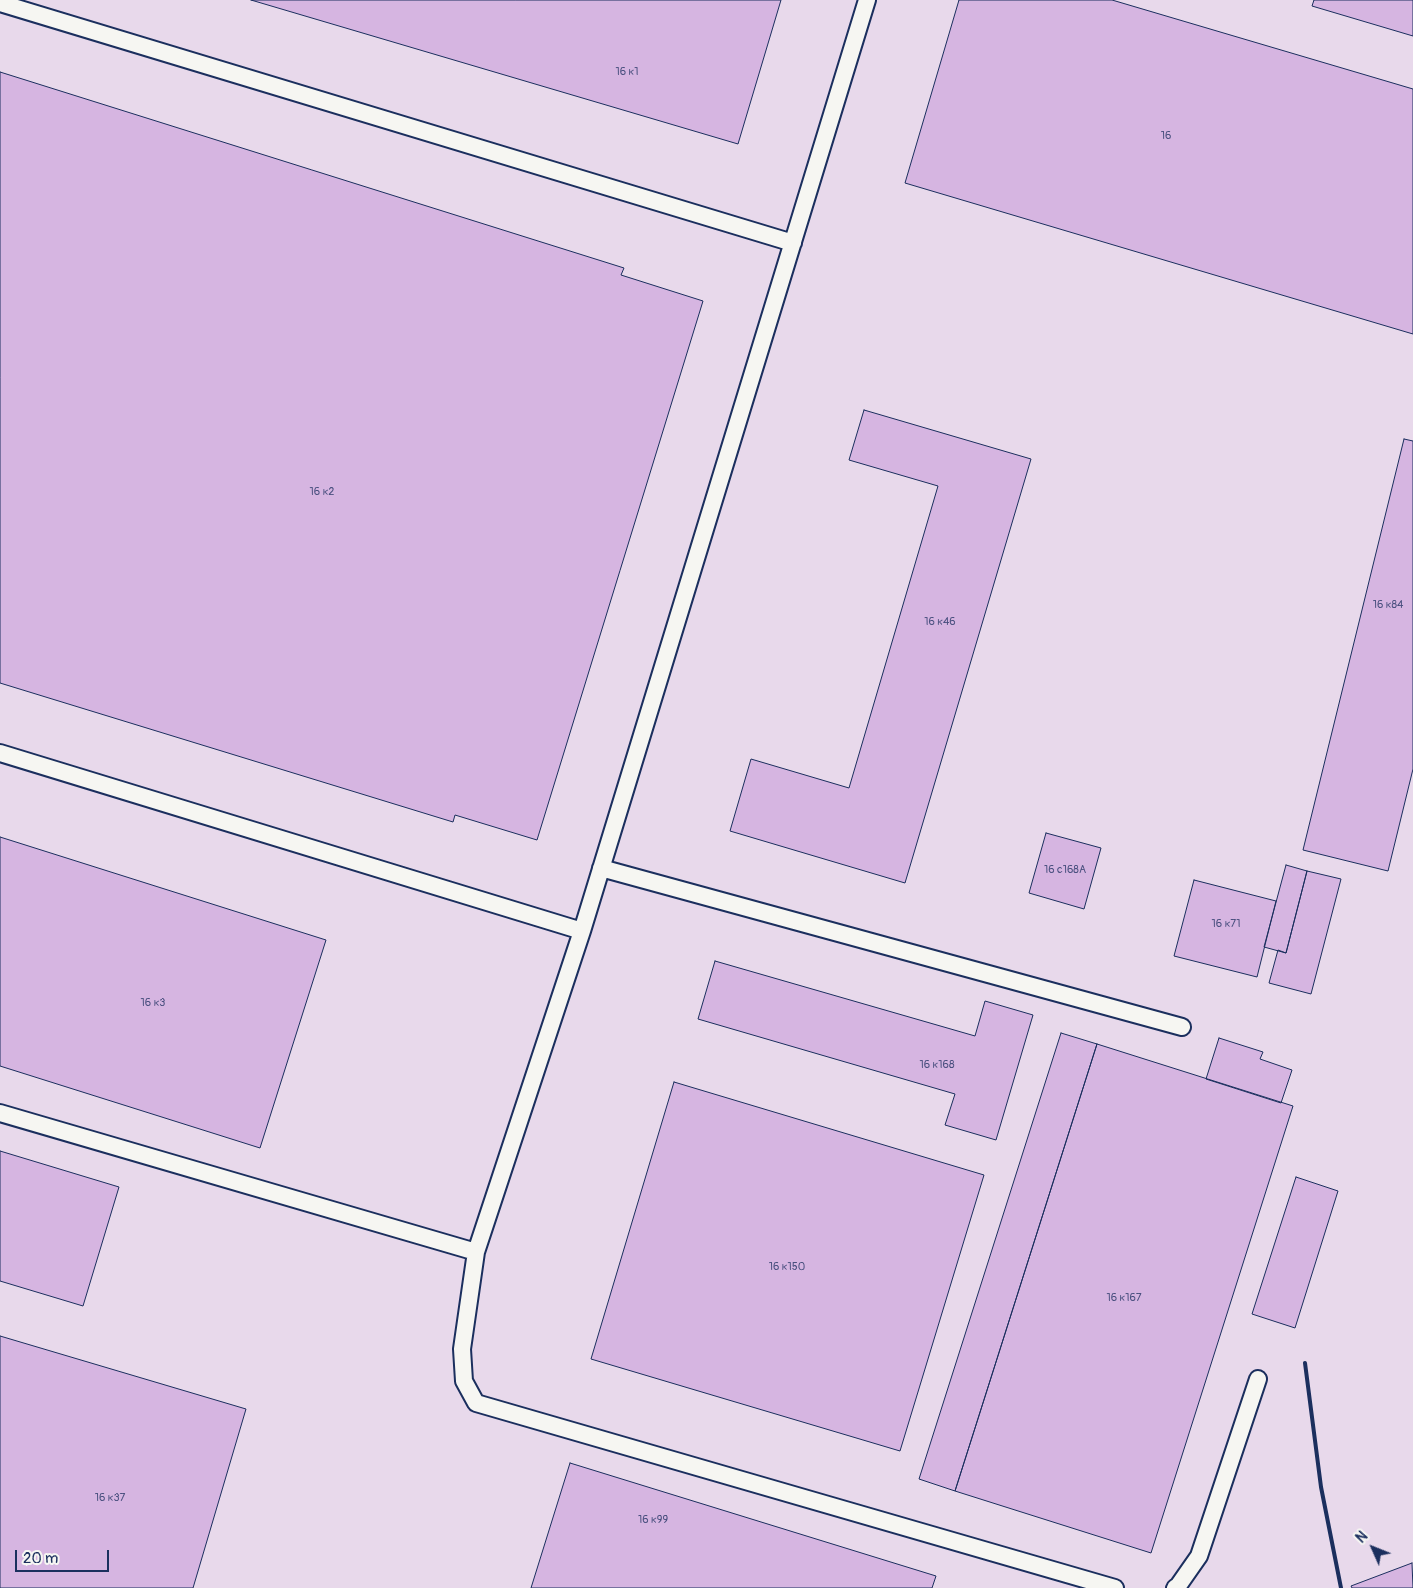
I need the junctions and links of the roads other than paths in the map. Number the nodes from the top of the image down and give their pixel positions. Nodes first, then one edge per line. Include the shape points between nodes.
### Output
1 (868, 0) edge
2 (0, 3) edge
3 (793, 243) junction
4 (0, 753) edge
5 (601, 868) junction
6 (582, 931) junction
7 (1182, 1027) dead end
8 (0, 1113) edge
9 (476, 1252) junction
10 (1258, 1379) dead end
11 (1115, 1588) edge
12 (1175, 1588) edge

1 - 3 lane
2 - 3 lane
3 - 5 lane
4 - 6 lane
5 - 6 lane
5 - 7 lane
6 - 9 lane
8 - 9 lane
9 - 11 lane via 462,1349 464,1381 476,1403
10 - 12 lane via 1199,1556

